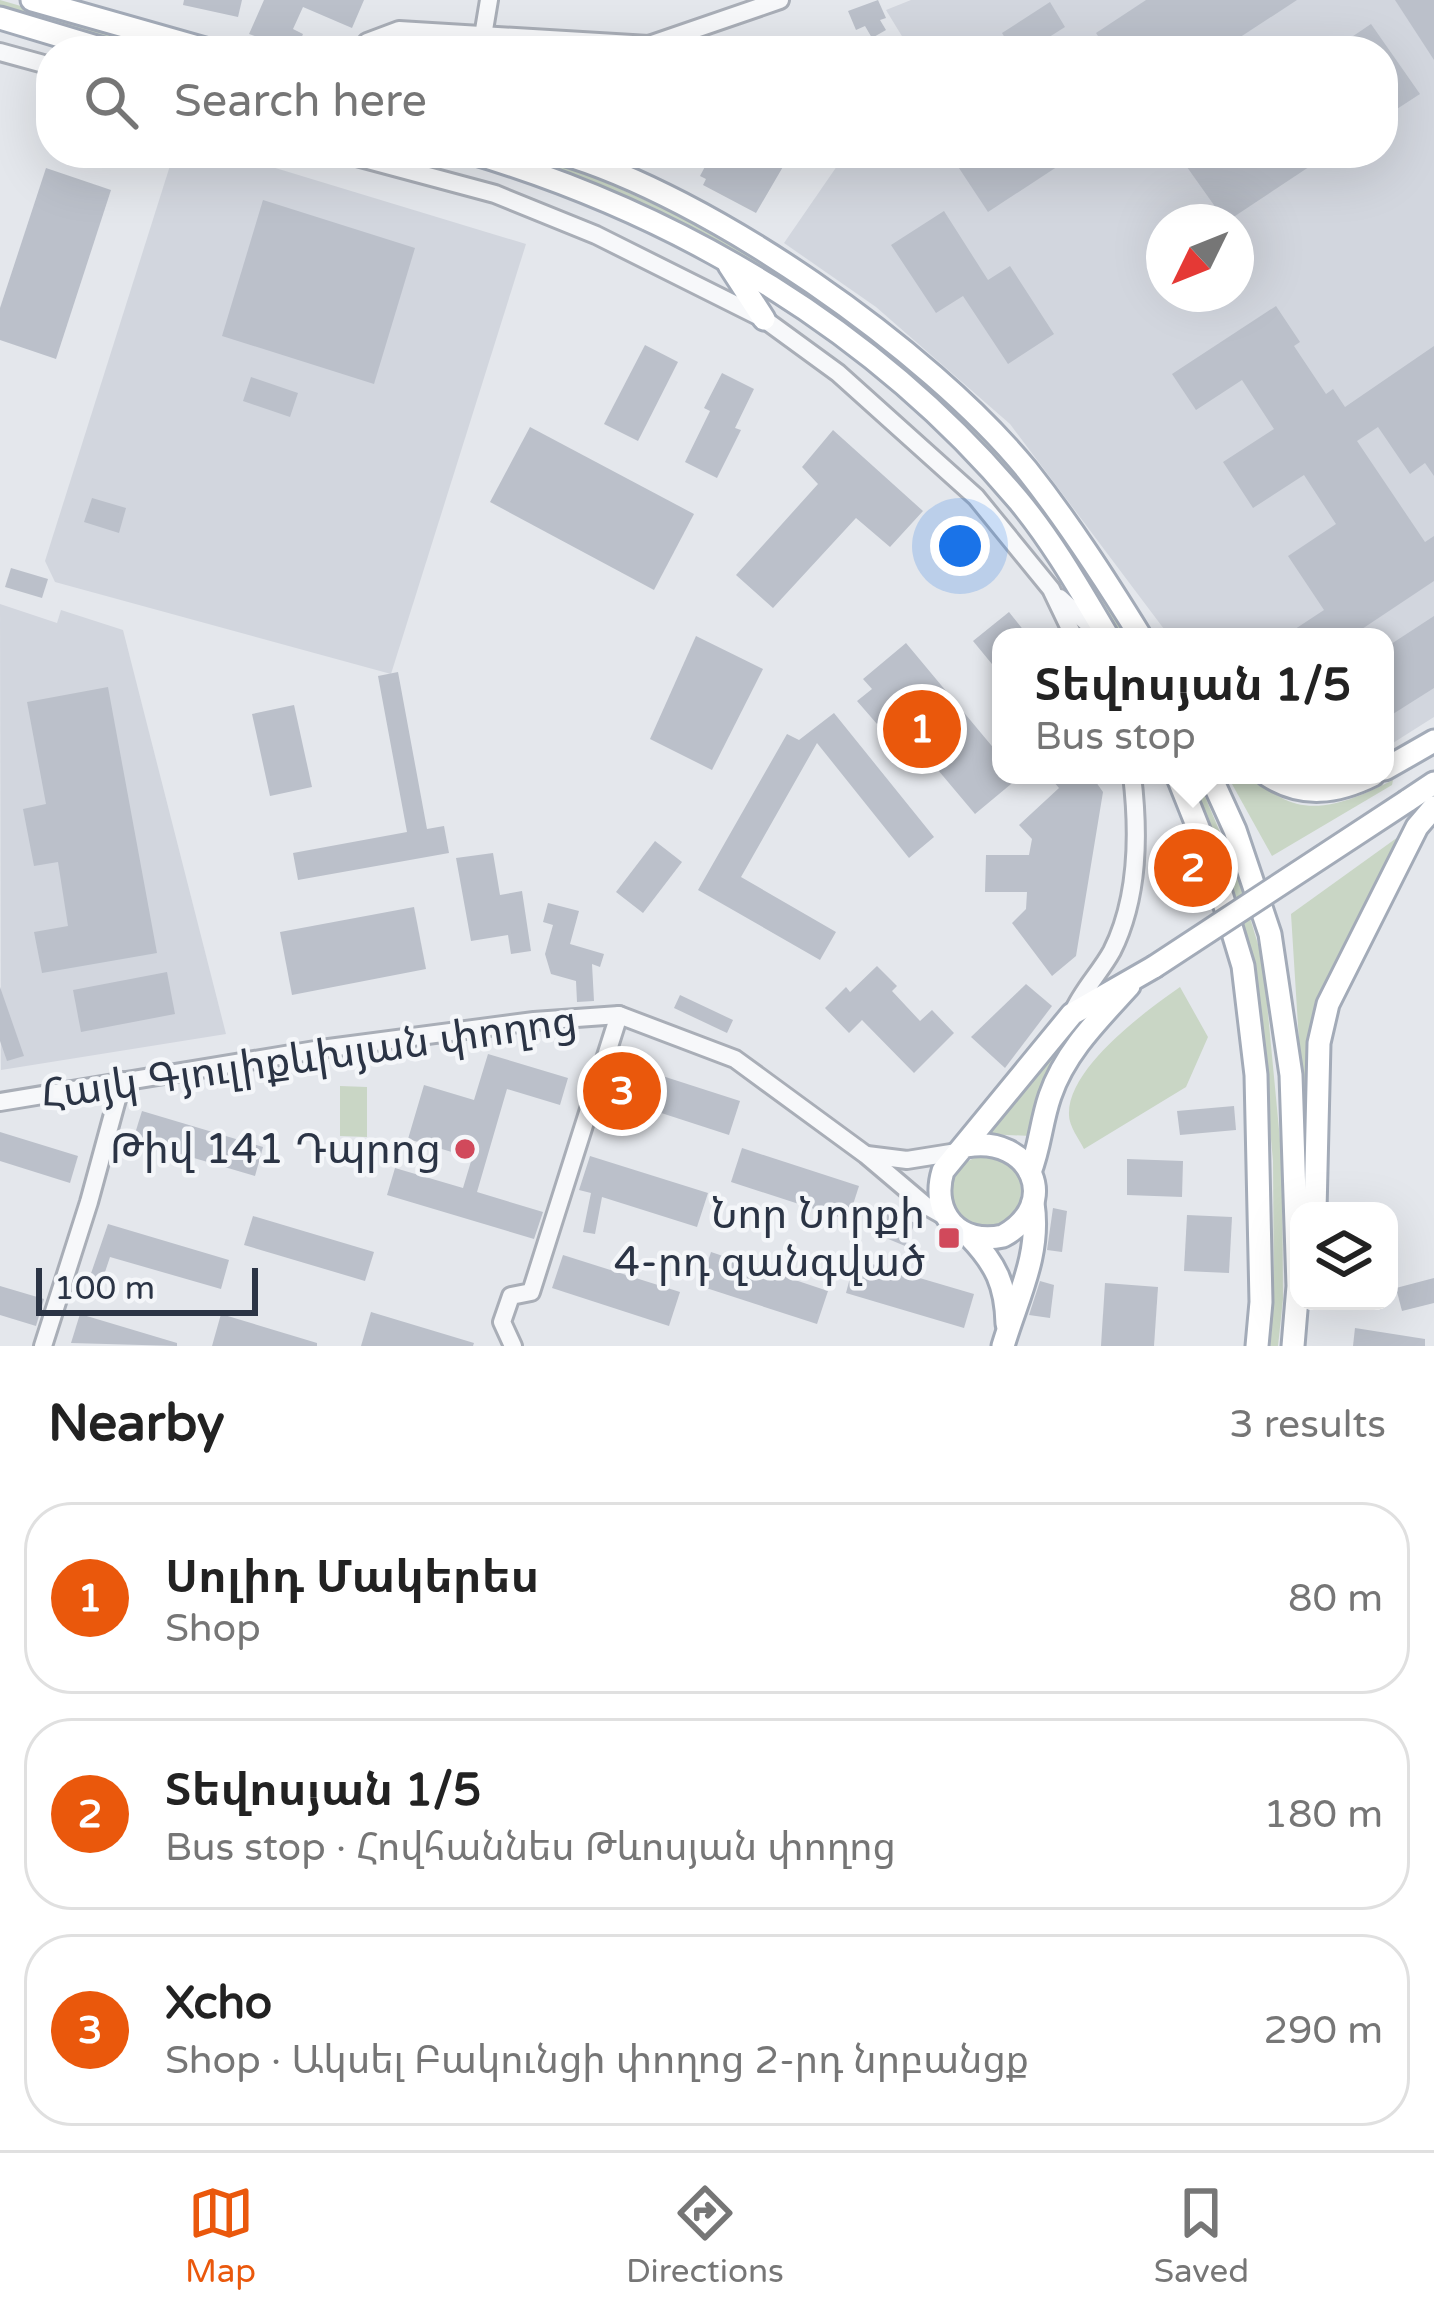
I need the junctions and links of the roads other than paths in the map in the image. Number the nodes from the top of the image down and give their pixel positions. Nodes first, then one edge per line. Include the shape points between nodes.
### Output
1 (32, 0) edge
2 (489, 0) edge
3 (780, 0) edge
4 (0, 19) edge
5 (58, 36) edge
6 (159, 36) edge
7 (379, 36) edge
8 (483, 36) joint
9 (675, 36) edge
10 (0, 52) edge
11 (36, 62) edge
12 (399, 168) edge
13 (541, 168) edge
14 (598, 168) edge
15 (726, 259) junction
16 (764, 319) junction
17 (1051, 589) junction
18 (1070, 628) edge
19 (1095, 628) edge
20 (1100, 628) edge
21 (1135, 628) edge
22 (1434, 741) edge
23 (1394, 764) edge
24 (1434, 783) edge
25 (1133, 784) edge
26 (1181, 784) edge
27 (1214, 784) edge
28 (1281, 784) edge
29 (1348, 784) edge
30 (1434, 807) edge
31 (1144, 974) junction
32 (1072, 1014) junction
33 (619, 1015) junction
34 (122, 1081) junction
35 (0, 1102) edge
36 (962, 1149) junction
37 (866, 1155) junction
38 (1030, 1172) junction
39 (1295, 1202) edge
40 (1315, 1202) edge
41 (1033, 1203) junction
42 (946, 1217) junction
43 (968, 1235) junction
44 (1296, 1310) edge
45 (1005, 1338) edge
46 (43, 1346) edge
47 (514, 1346) edge
48 (1257, 1346) edge
49 (1293, 1346) edge

1 - 6 main road
2 - 8 street
3 - 9 street
4 - 5 main road
7 - 8 street
10 - 11 street
12 - 16 street via 495,194 596,235
13 - 15 main road
14 - 21 main road via 712,220 890,340 1024,467
15 - 16 main road
15 - 20 main road via 844,336 950,428 1018,500
16 - 17 street via 934,455
17 - 18 street
17 - 19 street
22 - 23 main road
24 - 31 main road, bridge
25 - 32 street via 1131,895 1110,955
26 - 48 main road via 1243,966 1256,1075
27 - 39 main road via 1270,934 1291,1076
28 - 29 main road via 1310,792
30 - 40 main road via 1328,1004 1319,1043
31 - 32 main road
31 - 38 main road via 1064,1066
32 - 36 main road
33 - 34 street, Հայկ Գյուլիքևխյան փողոց via 321,1048
33 - 37 street, Հայկ Գյուլիքևխյան փողոց via 735,1059
33 - 47 street via 533,1288 511,1296 502,1322
34 - 35 street, Հայկ Գյուլիքևխյան փողոց
34 - 46 street
36 - 37 street via 907,1160
36 - 38 main road via 1005,1148
36 - 42 main road via 939,1184
37 - 42 street, Հայկ Գյուլիքևխյան փողոց
38 - 41 main road
41 - 43 main road via 1004,1236
41 - 45 main road via 1037,1229
42 - 43 main road
43 - 45 main road via 1003,1280
44 - 49 main road

